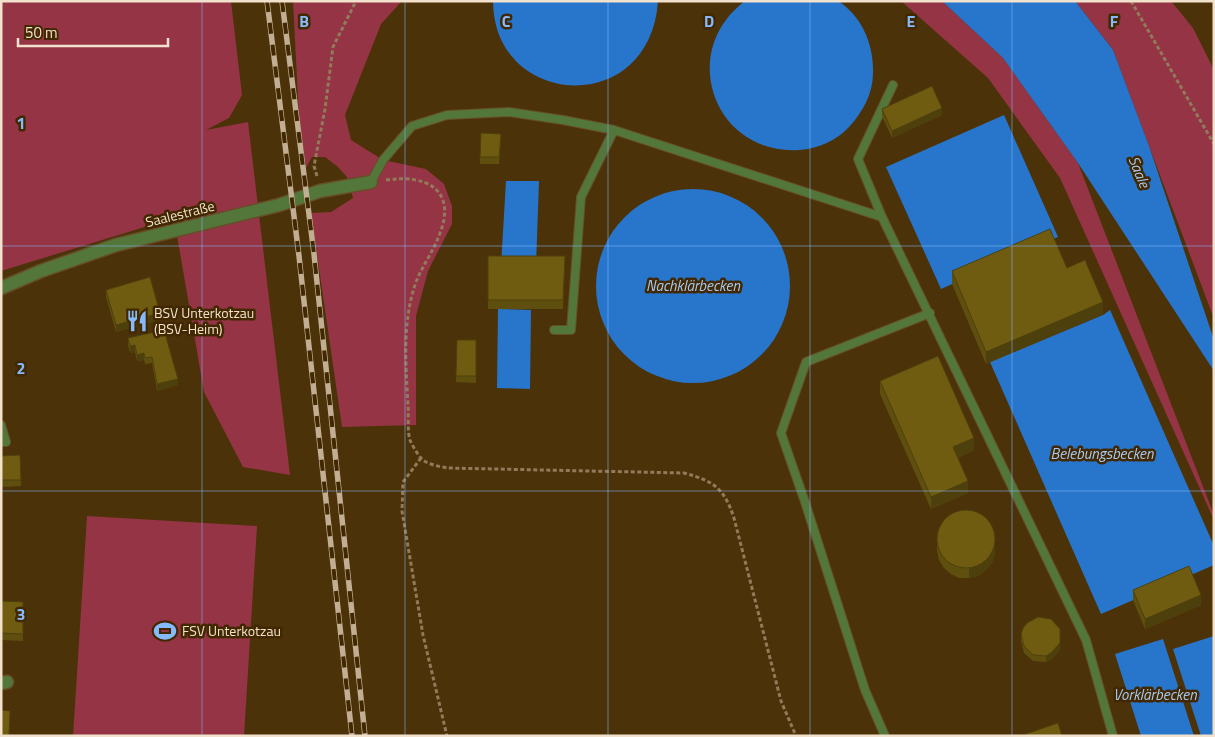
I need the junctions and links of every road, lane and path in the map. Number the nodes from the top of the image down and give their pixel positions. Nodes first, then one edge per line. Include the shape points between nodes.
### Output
1 (356, 1) edge
2 (1131, 1) edge
3 (892, 85) dead end
4 (614, 130) junction
5 (1214, 144) edge
6 (371, 182) junction
7 (320, 191) junction
8 (882, 217) junction
9 (1, 288) edge
10 (930, 313) junction
11 (554, 330) dead end
12 (1, 425) edge
13 (1, 442) edge
14 (421, 458) junction
15 (447, 736) edge
16 (796, 736) edge
17 (885, 736) edge
18 (1113, 736) edge

1 - 7 path via 333,47 314,166
2 - 5 path
3 - 8 lane via 858,159
4 - 6 lane via 509,112 447,115 412,126 383,160
4 - 8 lane
4 - 11 lane via 581,197 571,330
6 - 7 street, Saalestraße
6 - 14 path via 421,180 440,192 444,204 440,234 415,284 406,327 410,439
7 - 9 street, Saalestraße via 279,205 116,245
8 - 10 lane
10 - 17 lane via 806,362 781,433 865,690
10 - 18 lane via 1086,640
12 - 13 lane via 6,442
14 - 15 path via 403,482 402,511 423,635
14 - 16 path via 432,465 448,468 684,473 703,478 715,486 732,510 781,701

